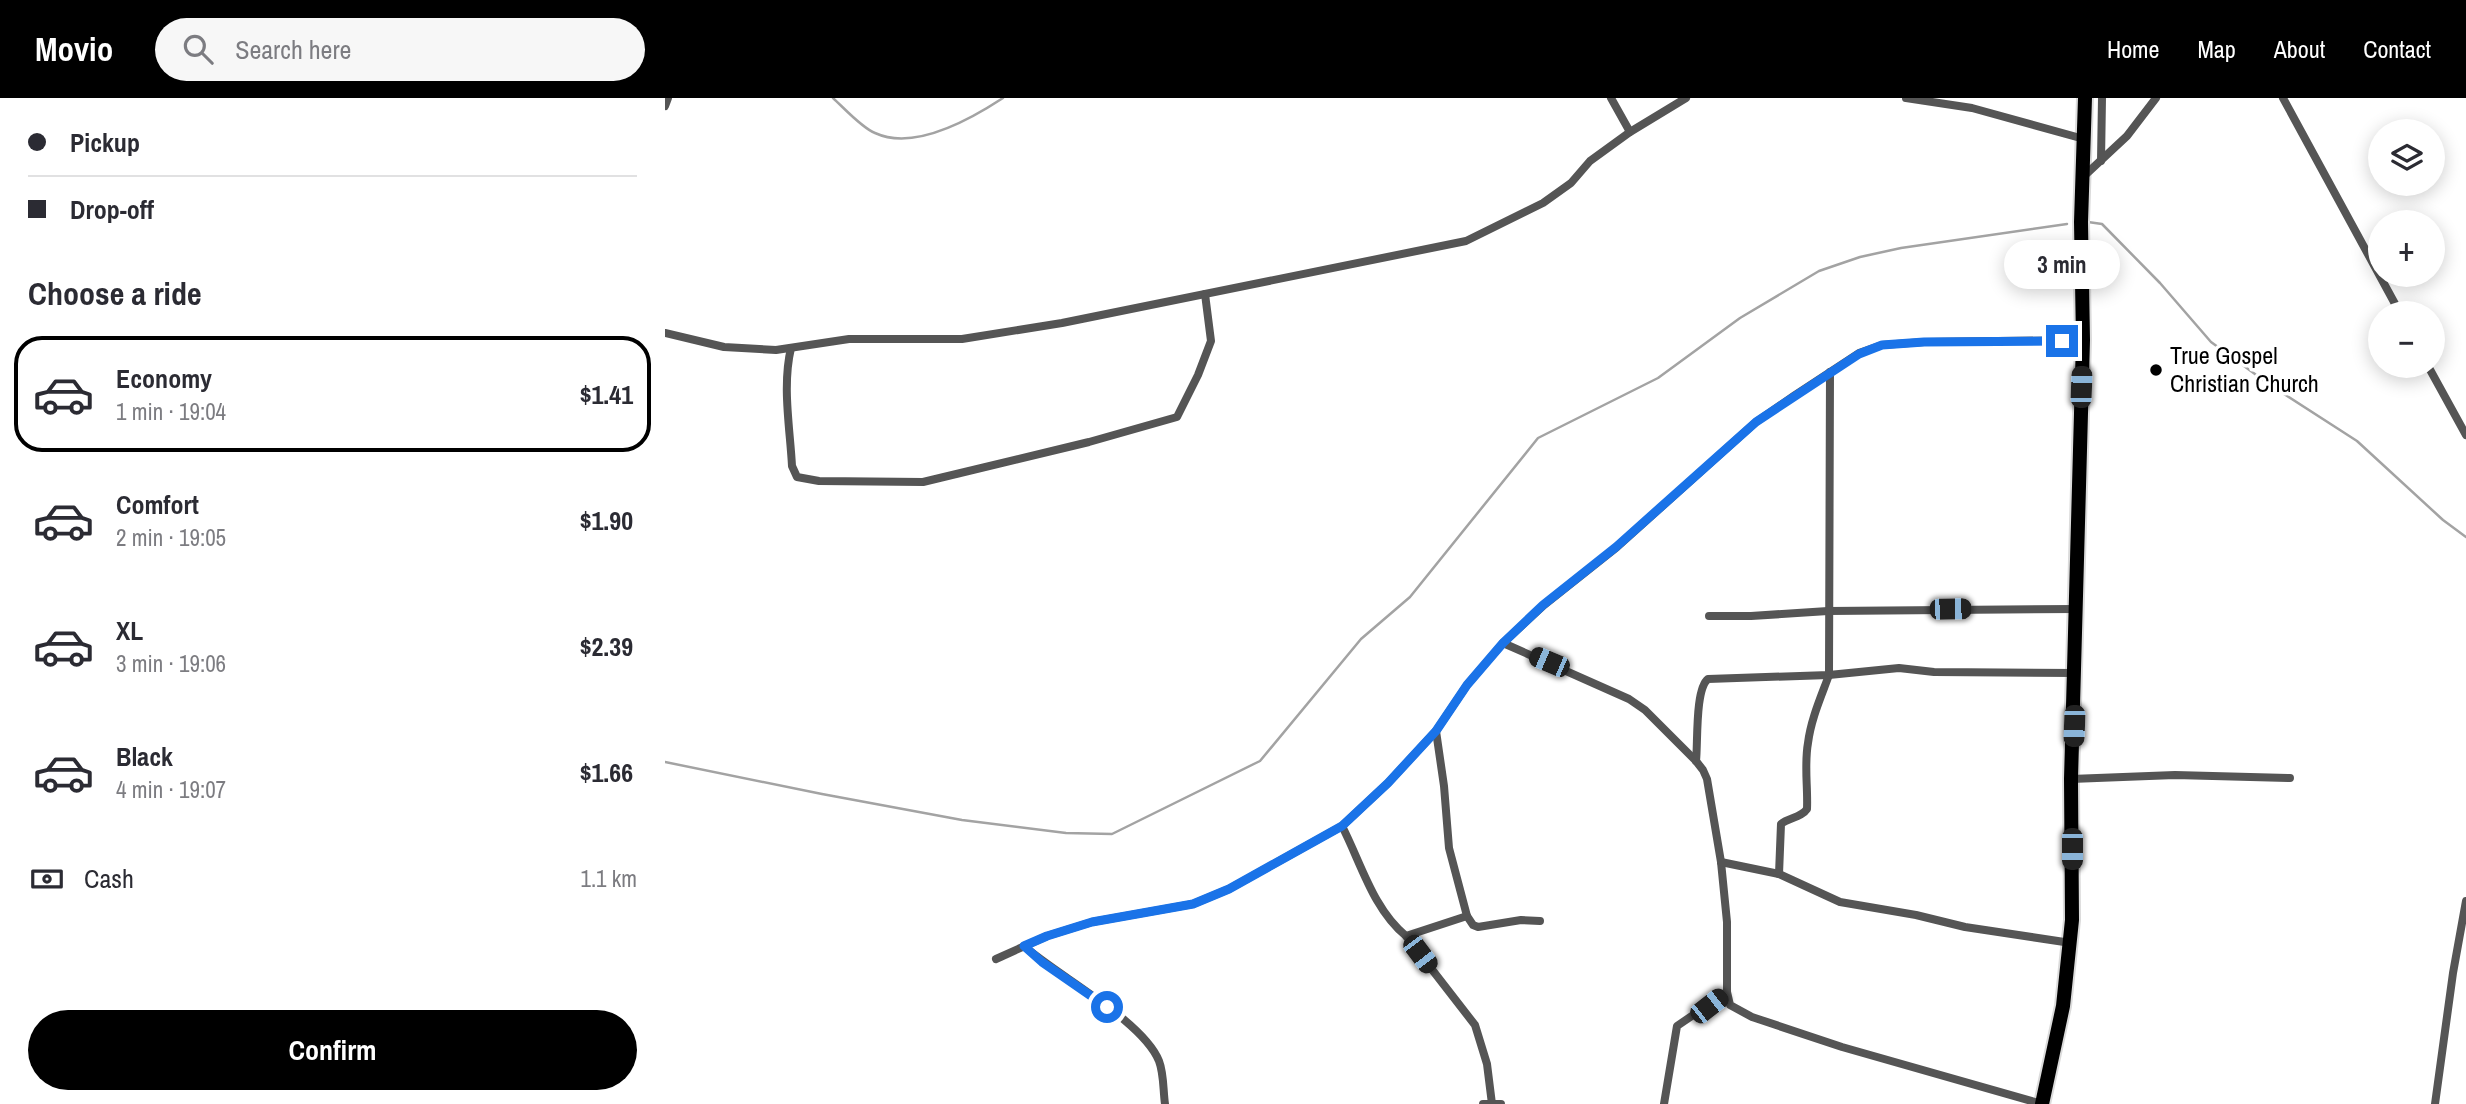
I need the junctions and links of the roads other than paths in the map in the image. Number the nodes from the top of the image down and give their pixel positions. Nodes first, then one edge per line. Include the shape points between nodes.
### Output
1 (668, 98) edge
2 (1611, 98) edge
3 (1686, 98) edge
4 (1906, 98) edge
5 (2085, 98) edge
6 (2102, 98) edge
7 (2156, 98) edge
8 (2283, 98) edge
9 (665, 106) edge
10 (1630, 132) junction
11 (2084, 139) junction
12 (2101, 161) junction
13 (2083, 177) junction
14 (1205, 294) junction
15 (2393, 301) edge
16 (665, 333) edge
17 (2083, 340) junction
18 (791, 348) junction
19 (1830, 372) junction
20 (2435, 378) edge
21 (2466, 435) edge
22 (2077, 609) junction
23 (1828, 611) junction
24 (1709, 616) dead end
25 (1503, 643) junction
26 (2076, 673) junction
27 (1829, 675) junction
28 (1436, 731) junction
29 (1696, 761) junction
30 (2290, 778) dead end
31 (2071, 779) junction
32 (1342, 826) junction
33 (1721, 862) junction
34 (1779, 874) junction
35 (2466, 901) edge
36 (1467, 916) junction
37 (1539, 921) dead end
38 (1406, 936) junction
39 (2071, 943) junction
40 (1024, 946) junction
41 (996, 960) dead end
42 (1727, 992) junction
43 (1164, 1104) edge
44 (1492, 1104) edge
45 (1664, 1104) edge
46 (2042, 1104) edge
47 (2435, 1104) edge

1 - 9 street
2 - 10 street
3 - 10 street
4 - 11 street via 1972,108
5 - 11 highway
6 - 12 street
7 - 12 street
8 - 15 street
10 - 14 street via 1543,203 1466,241
11 - 13 highway
12 - 13 street
13 - 17 highway
14 - 18 street via 962,339 849,339
14 - 18 street via 1211,341 1177,417 923,482 797,477 792,467 786,385
16 - 18 street via 724,347
17 - 19 street via 1882,345
17 - 22 highway
19 - 23 street
19 - 25 street via 1756,422
20 - 21 street
22 - 23 street
22 - 26 highway
23 - 24 street
23 - 27 street
25 - 28 street
25 - 29 street via 1629,699
26 - 27 street via 1899,668
26 - 31 highway
27 - 29 street via 1708,679 1699,702
27 - 34 street via 1808,743 1807,809 1781,824
28 - 32 street
28 - 36 street via 1449,848
29 - 33 street via 1707,779
30 - 31 street via 2175,775
31 - 39 highway
32 - 38 street via 1381,907
32 - 40 street via 1193,904 1092,922
33 - 34 street
33 - 42 street
34 - 39 street via 1840,902
35 - 47 street
36 - 37 street via 1478,927
36 - 38 street
38 - 44 street via 1475,1026 1487,1064
39 - 46 highway
40 - 41 street
40 - 43 street via 1128,1024 1152,1048 1161,1070
42 - 45 street via 1677,1026
42 - 46 street via 1730,1005 1752,1017

